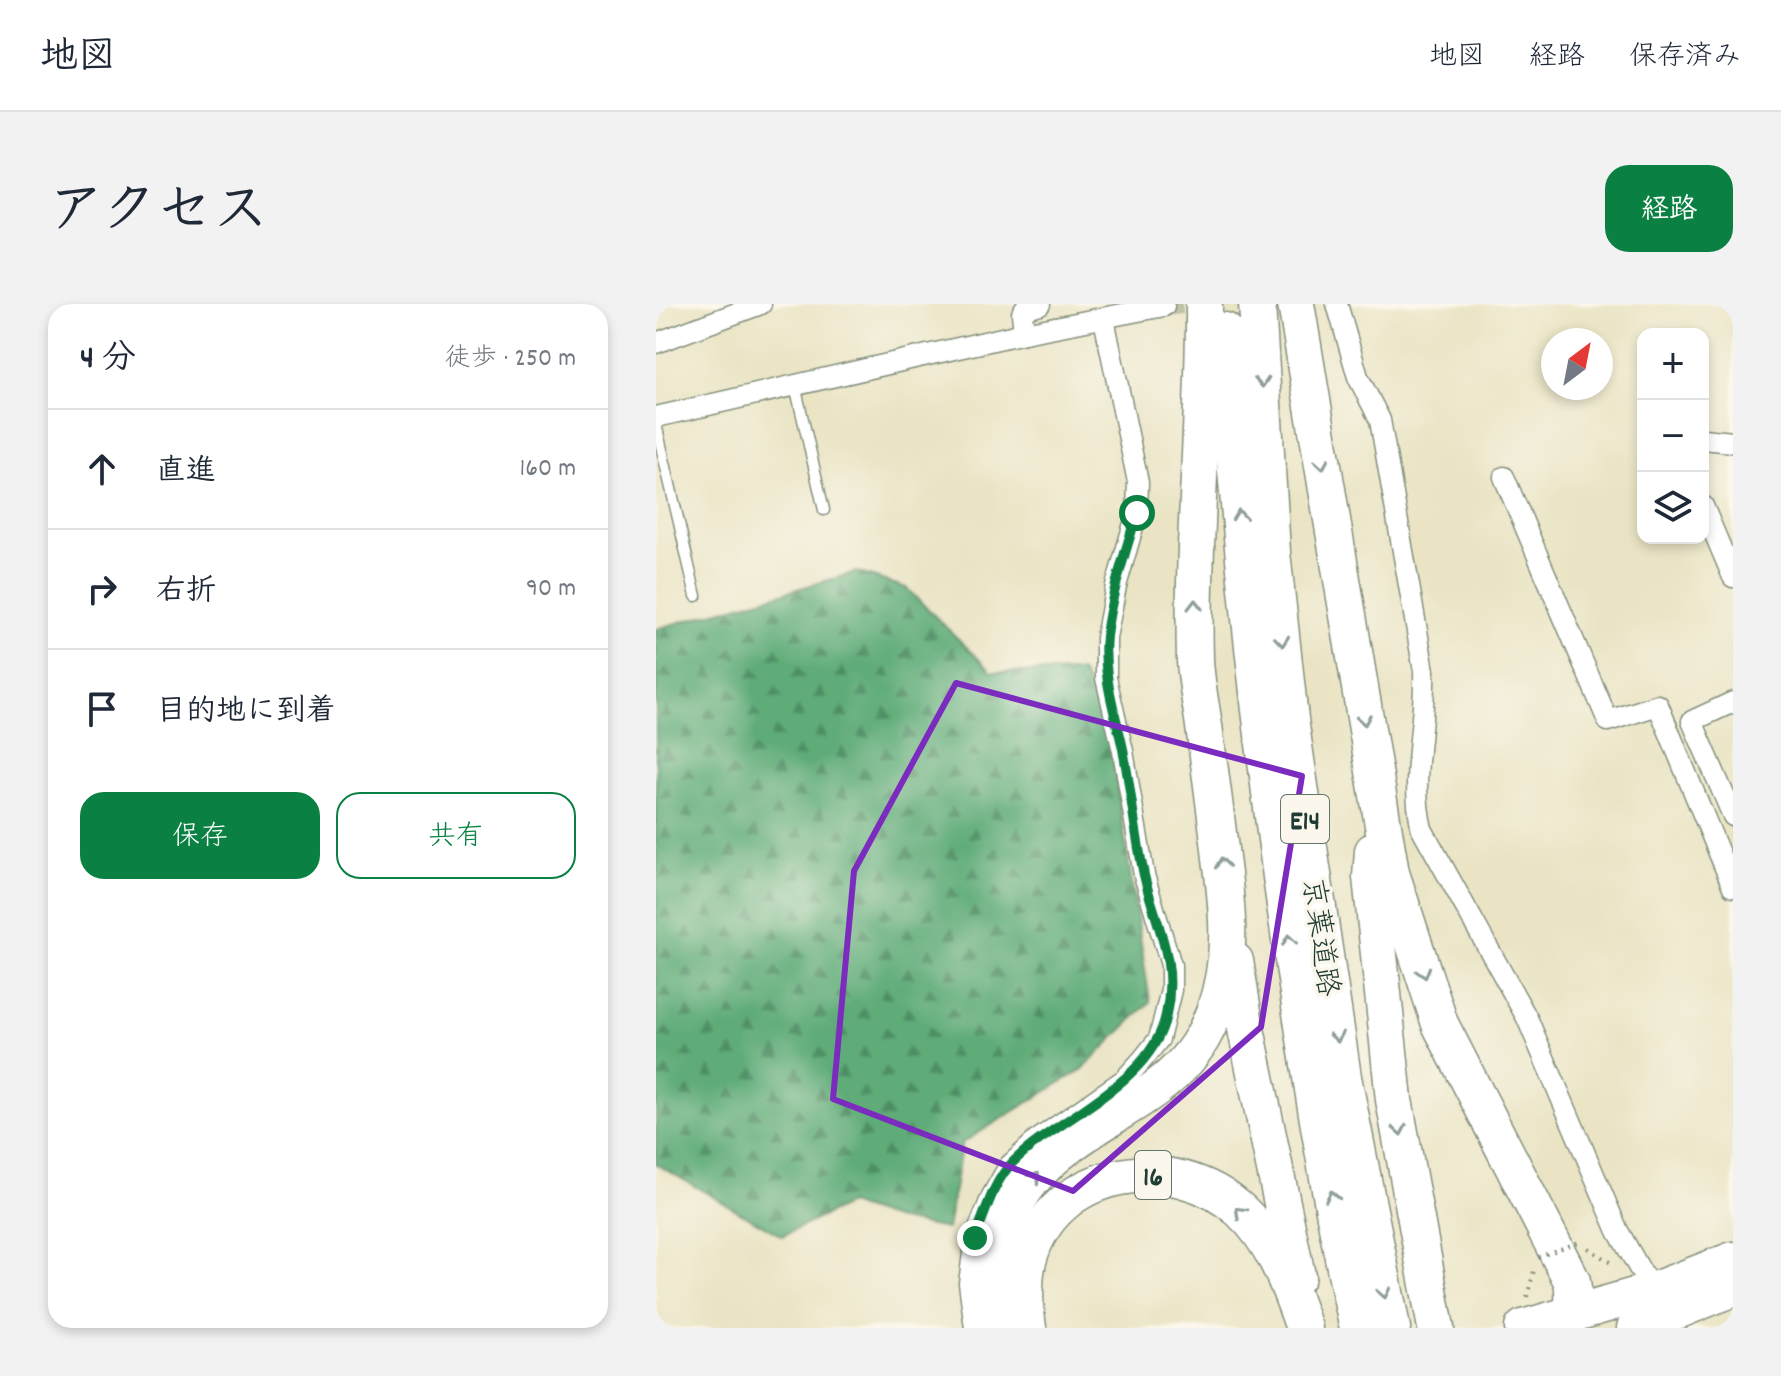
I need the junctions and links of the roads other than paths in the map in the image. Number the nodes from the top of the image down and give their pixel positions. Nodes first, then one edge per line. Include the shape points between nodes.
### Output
1 (761, 304) edge
2 (1040, 304) edge
3 (1204, 304) edge
4 (1223, 304) edge
5 (1257, 304) edge
6 (1296, 304) edge
7 (1337, 304) edge
8 (1164, 306) dead end
9 (1104, 319) junction
10 (1024, 333) junction
11 (656, 343) edge
12 (795, 385) junction
13 (656, 417) edge
14 (656, 424) edge
15 (1709, 440) edge
16 (1733, 442) edge
17 (1504, 477) dead end
18 (824, 510) dead end
19 (1709, 520) edge
20 (1733, 577) edge
21 (696, 596) dead end
22 (1733, 702) edge
23 (1378, 802) junction
24 (1733, 816) edge
25 (1733, 887) edge
26 (1229, 919) junction
27 (1733, 1260) edge
28 (1733, 1288) edge
29 (1652, 1291) junction
30 (1524, 1315) edge
31 (1569, 1321) edge
32 (1639, 1327) edge
33 (975, 1328) edge
34 (997, 1328) edge
35 (1028, 1328) edge
36 (1306, 1328) edge
37 (1358, 1328) edge
38 (1392, 1328) edge
39 (1436, 1328) edge

1 - 11 street
2 - 10 street via 1022,313
26 -> 3 highway via 1195,663
37 -> 4 highway, 京葉道路 / E14 via 1314,1100 1271,807 1238,506
5 -> 38 highway, 京葉道路 / E14 via 1272,552 1290,719 1343,1077
6 -> 23 highway
7 - 29 street via 1358,377 1380,420 1424,671 1416,786 1422,829 1527,1018 1618,1231
8 - 9 street
9 - 10 street
9 - 33 street via 1138,482 1137,513 1106,638 1106,678 1144,875 1171,965 1171,990 1159,1039 1125,1079 1009,1166 975,1238 969,1283
10 - 12 street
12 - 13 street
12 - 18 lane
14 - 21 lane
15 - 16 street
17 - 25 street via 1608,721 1658,705
19 - 20 street
22 - 24 street via 1692,721
23 -> 31 highway via 1391,873 1440,1024 1572,1281
23 -> 39 highway via 1371,877 1394,1100
34 -> 26 highway via 993,1279 1010,1214 1028,1184 1057,1154 1151,1094 1186,1062 1203,1038 1227,973
26 - 36 highway
27 - 29 highway
28 - 32 highway
29 - 31 highway
30 - 31 highway
36 -> 35 highway, 16 via 1285,1273 1242,1212 1187,1179 1142,1174 1097,1183 1054,1214 1028,1261

